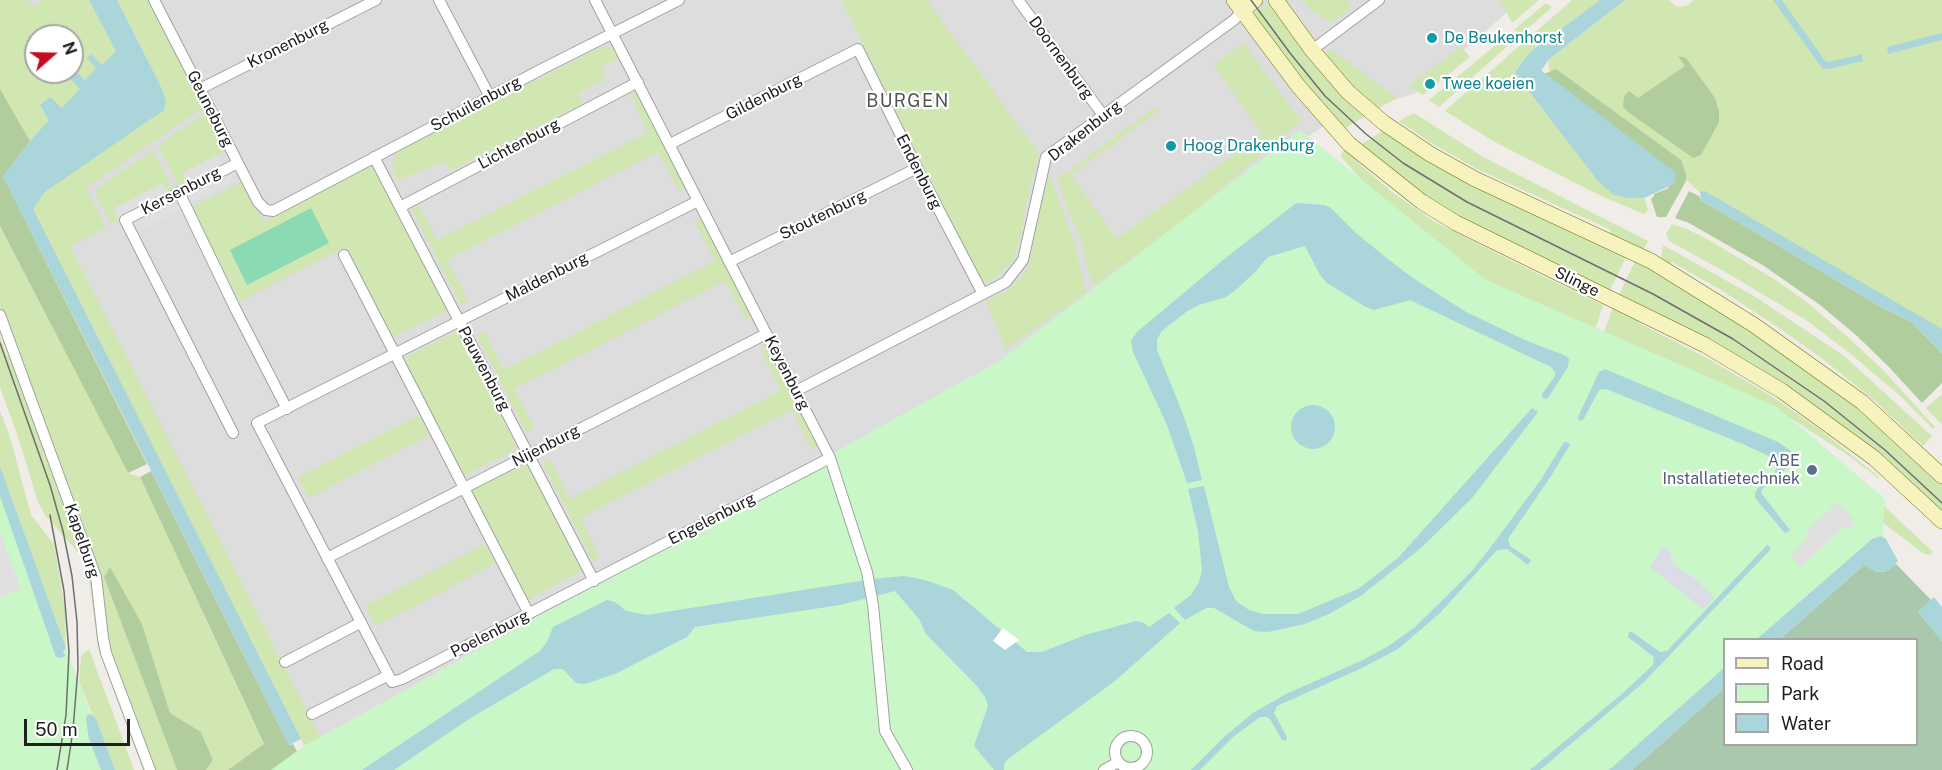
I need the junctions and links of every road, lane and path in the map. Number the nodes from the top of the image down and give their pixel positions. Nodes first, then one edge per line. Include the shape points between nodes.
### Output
1 (154, 0) edge
2 (376, 0) edge
3 (439, 0) edge
4 (595, 0) edge
5 (680, 0) edge
6 (1018, 0) edge
7 (1255, 0) edge
8 (1276, 0) edge
9 (1379, 0) edge
10 (1238, 5) edge
11 (612, 33) junction
12 (858, 49) joint
13 (1312, 50) junction
14 (638, 82) junction
15 (200, 89) junction
16 (490, 97) junction
17 (1103, 116) junction
18 (670, 144) junction
19 (374, 156) junction
20 (238, 163) junction
21 (917, 168) junction
22 (179, 192) junction
23 (698, 201) junction
24 (400, 207) junction
25 (273, 211) joint
26 (344, 255) dead end
27 (729, 262) junction
28 (983, 294) junction
29 (0, 315) edge
30 (459, 321) junction
31 (766, 334) junction
32 (395, 354) junction
33 (796, 390) junction
34 (287, 409) junction
35 (233, 433) dead end
36 (528, 454) junction
37 (830, 458) junction
38 (1942, 476) edge
39 (463, 488) junction
40 (1942, 520) edge
41 (327, 558) junction
42 (594, 581) junction
43 (529, 614) junction
44 (360, 623) junction
45 (285, 662) dead end
46 (390, 679) junction
47 (312, 714) dead end
48 (1118, 762) dead end
49 (150, 770) edge
50 (907, 770) edge
51 (1104, 770) edge

1 - 15 street, Geuneburg
2 - 15 street, Kronenburg
3 - 16 street
4 - 11 street, Keyenburg
5 - 11 street, Schuilenburg
6 - 17 street, Doornenburg
7 - 10 main road
8 - 13 main road
9 - 13 street
10 - 17 street, Drakenburg via 1234,20
10 - 40 main road, Slinge via 1299,87 1349,144 1422,202 1456,223 1705,345 1782,391 1874,458
11 - 14 street, Keyenburg
11 - 16 street, Schuilenburg
12 - 18 street, Gildenburg
12 - 21 street, Endenburg
13 - 38 main road via 1348,92 1384,123 1475,179 1651,261 1754,325 1862,402
14 - 18 street, Keyenburg
14 - 24 street, Lichtenburg
15 - 20 street, Geuneburg
16 - 19 street, Schuilenburg
17 - 28 street, Drakenburg via 1047,157 1023,260 1006,282
18 - 23 street, Keyenburg
19 - 24 street, Pauwenburg
19 - 25 street, Schuilenburg
20 - 22 street, Kersenburg
20 - 25 street, Geuneburg via 258,202
21 - 27 street, Stoutenburg
21 - 28 street, Endenburg
22 - 34 street
22 - 35 street, Kersenburg via 125,220
23 - 27 street, Keyenburg
23 - 30 street, Maldenburg
24 - 30 street, Pauwenburg
26 - 32 street
27 - 31 street, Keyenburg
28 - 33 street, Drakenburg
29 - 49 street, Kapelburg via 96,577 106,653
30 - 32 street, Maldenburg
30 - 36 street, Pauwenburg
31 - 33 street, Keyenburg
31 - 36 street, Nijenburg
32 - 34 street, Maldenburg
32 - 39 street
33 - 37 street, Keyenburg
34 - 41 street, Maldenburg via 257,423
36 - 39 street, Nijenburg
36 - 42 street, Pauwenburg
37 - 42 street, Engelenburg
37 - 50 street, Keyenburg via 867,572 885,731
39 - 41 street, Nijenburg
39 - 43 street
41 - 44 street
42 - 43 street, Poelenburg
43 - 46 street, Poelenburg via 402,679
44 - 45 street
44 - 46 street
46 - 47 street, Poelenburg
48 - 51 street

